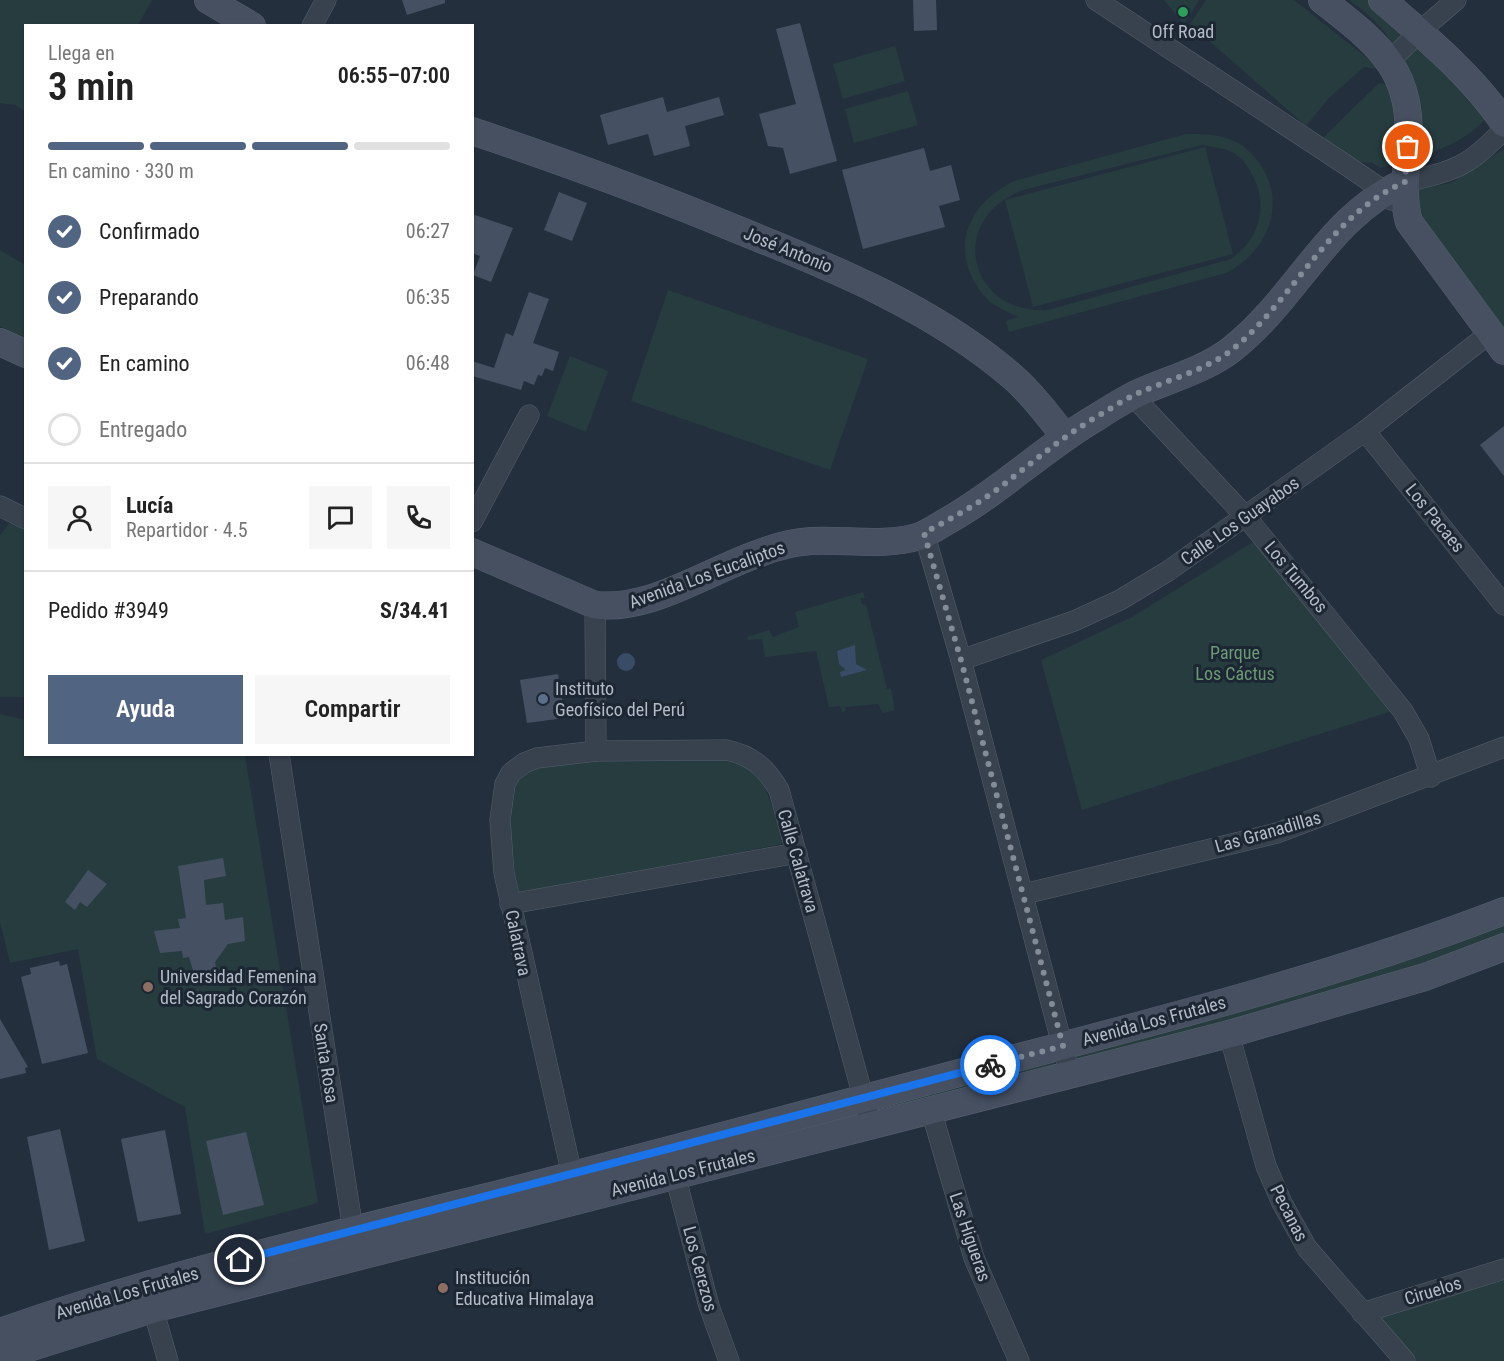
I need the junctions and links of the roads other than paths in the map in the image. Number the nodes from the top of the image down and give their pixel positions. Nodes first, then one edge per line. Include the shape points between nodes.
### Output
1 (208, 0) edge
2 (326, 0) edge
3 (1096, 0) edge
4 (1322, 0) edge
5 (1382, 0) edge
6 (1456, 0) edge
7 (241, 23) edge
8 (313, 24) edge
9 (1419, 32) junction
10 (1390, 61) junction
11 (1504, 123) edge
12 (1504, 129) edge
13 (474, 132) edge
14 (1394, 186) junction
15 (1497, 342) edge
16 (1133, 396) junction
17 (529, 415) dead end
18 (1365, 432) junction
19 (1064, 436) junction
20 (0, 506) edge
21 (24, 518) edge
22 (474, 518) edge
23 (1247, 518) junction
24 (924, 533) junction
25 (474, 553) edge
26 (595, 605) junction
27 (1504, 605) edge
28 (961, 660) junction
29 (1504, 747) edge
30 (596, 751) junction
31 (279, 756) edge
32 (1431, 777) junction
33 (796, 853) junction
34 (1024, 894) junction
35 (510, 904) junction
36 (1504, 911) edge
37 (1504, 947) edge
38 (1229, 1034) junction
39 (1063, 1046) junction
40 (1070, 1075) junction
41 (863, 1098) junction
42 (931, 1110) junction
43 (870, 1125) junction
44 (675, 1175) junction
45 (575, 1188) junction
46 (353, 1230) junction
47 (1504, 1269) edge
48 (195, 1272) junction
49 (153, 1309) junction
50 (1362, 1313) junction
51 (0, 1332) edge
52 (0, 1357) edge
53 (168, 1361) edge
54 (729, 1361) edge
55 (1019, 1361) edge
56 (1405, 1361) edge

1 - 7 main road
2 - 8 street
3 - 14 street
4 - 10 main road via 1371,39
5 - 9 main road
6 - 9 street
9 - 10 street
9 - 11 main road via 1446,55
10 - 14 main road via 1406,99 1408,147
12 - 14 street via 1480,155 1461,166
13 - 19 main road, José Antonio via 633,187 832,267 884,293 1014,379
14 - 15 main road via 1409,222
14 - 16 main road, Avenida Los Eucaliptos via 1334,234 1285,297 1232,349
15 - 18 street, Calle Los Guayabos
16 - 19 main road, Avenida Los Eucaliptos
16 - 23 street, Los Tumbos
17 - 22 street
18 - 23 street, Calle Los Guayabos
18 - 27 street, Los Pacaes
19 - 24 main road, Avenida Los Eucaliptos via 967,510
20 - 21 street
23 - 28 street, Calle Los Guayabos via 1120,600 1074,621
23 - 32 street, Los Tumbos via 1403,711 1419,739
24 - 26 main road, Avenida Los Eucaliptos via 872,542 809,541 762,552 629,605
24 - 28 street
25 - 26 main road, Avenida Los Eucaliptos
26 - 30 street
28 - 34 street
29 - 32 street, Las Granadillas
30 - 33 street, Calle Calatrava via 726,750 744,754 769,774 778,790
30 - 35 street, Calatrava via 537,758 517,768 505,784 501,848
31 - 46 street, Santa Rosa
32 - 34 street, Las Granadillas via 1277,833
33 - 35 street
33 - 41 street, Calle Calatrava
34 - 39 street
35 - 45 street, Calatrava
36 - 39 main road, Avenida Los Frutales via 1414,945
37 - 38 main road, Avenida Los Frutales via 1425,977
38 - 40 main road, Avenida Los Frutales
38 - 50 street, Pecanas via 1266,1166 1282,1203 1306,1248
39 - 40 street
39 - 41 main road, Avenida Los Frutales
40 - 42 main road, Avenida Los Frutales
41 - 43 street, Calle Calatrava
41 - 45 main road, Avenida Los Frutales
42 - 43 main road, Avenida Los Frutales
42 - 55 street, Las Higueras via 974,1258
43 - 44 main road, Avenida Los Frutales
44 - 45 main road, Avenida Los Frutales
44 - 54 street, Los Cerezos via 709,1306
45 - 46 main road, Avenida Los Frutales
45 - 49 main road, Avenida Los Frutales
46 - 48 main road, Avenida Los Frutales
47 - 50 street, Ciruelos
48 - 49 main road via 187,1281 158,1291 153,1296
48 - 51 main road, Avenida Los Frutales
49 - 52 main road, Avenida Los Frutales
49 - 53 street
50 - 56 street, Pecanas

